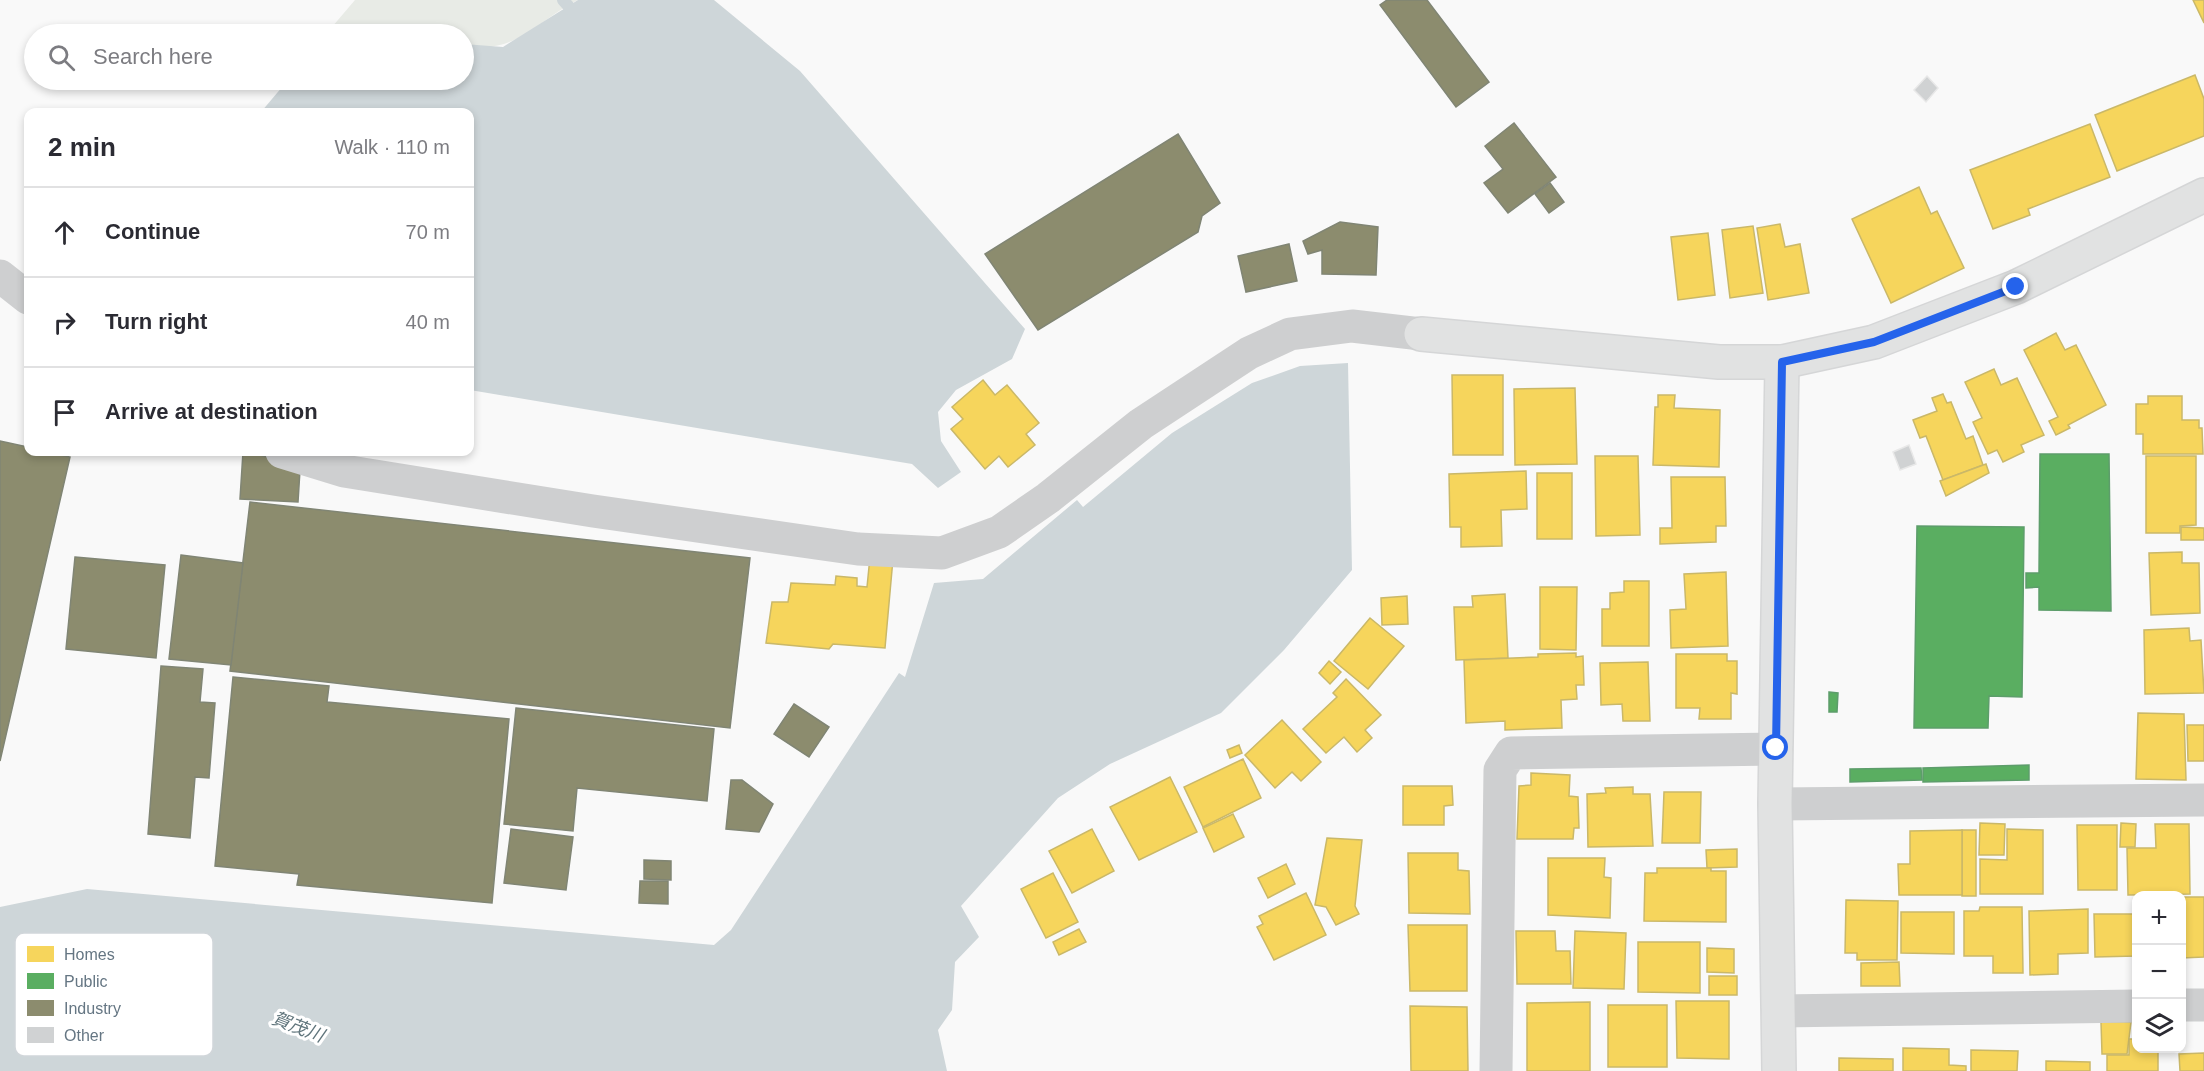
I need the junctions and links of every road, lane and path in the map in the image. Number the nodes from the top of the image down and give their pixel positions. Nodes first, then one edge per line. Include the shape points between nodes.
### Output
1 (2204, 195) edge
2 (0, 276) edge
3 (24, 295) edge
4 (1782, 362) junction
5 (295, 456) edge
6 (1776, 748) junction
7 (2204, 800) edge
8 (1775, 804) junction
9 (2186, 1005) edge
10 (2204, 1005) edge
11 (2132, 1006) edge
12 (1778, 1011) junction
13 (1496, 1071) edge
14 (1779, 1071) edge

1 - 4 street via 2016,287 1874,342
2 - 3 street
4 - 5 street via 1719,362 1352,326 1290,334 1249,353 1141,424 999,532 942,553 858,549 592,511 344,471
4 - 6 street
6 - 8 street
6 - 13 street via 1511,753 1500,770
7 - 8 street
8 - 12 street
9 - 10 street
11 - 12 street
12 - 14 street

